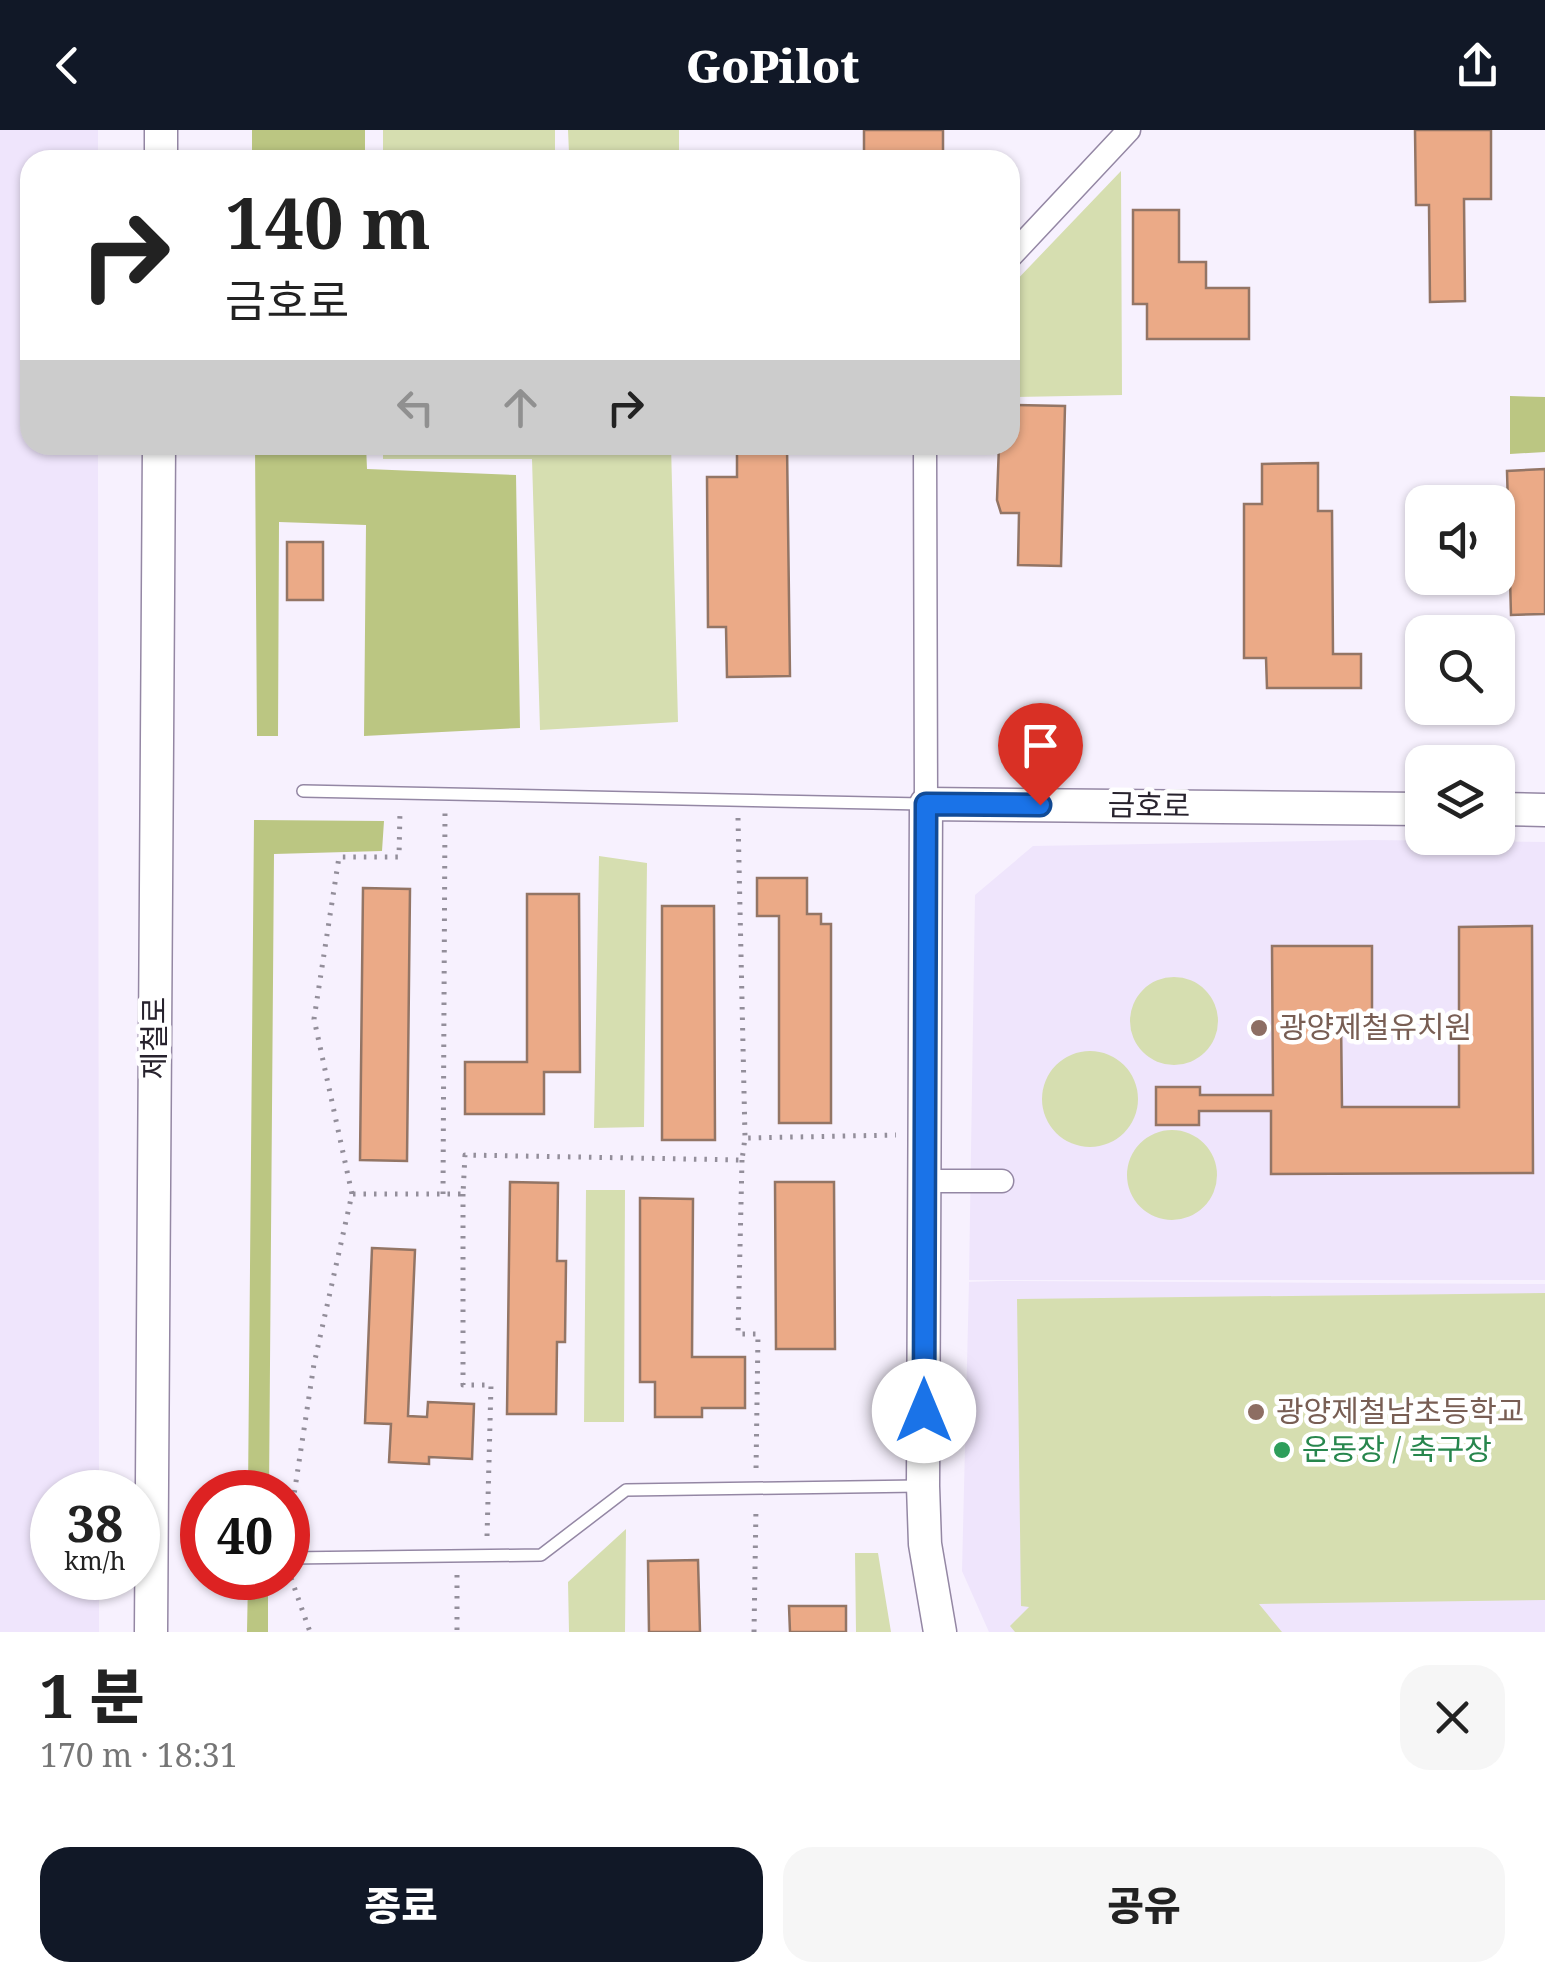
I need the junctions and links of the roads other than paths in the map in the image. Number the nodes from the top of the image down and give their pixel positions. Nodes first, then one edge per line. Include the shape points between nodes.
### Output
1 (1130, 130) edge
2 (1020, 247) edge
3 (159, 455) edge
4 (925, 455) edge
5 (303, 791) dead end
6 (926, 804) junction
7 (1405, 808) edge
8 (1515, 809) edge
9 (1545, 810) edge
10 (924, 1180) junction
11 (1002, 1180) dead end
12 (923, 1486) junction
13 (310, 1558) edge
14 (151, 1632) edge
15 (940, 1632) edge

1 - 2 street
3 - 14 street, 제철로
4 - 6 street
5 - 6 lane
6 - 7 street, 금호로
6 - 10 street
8 - 9 street
10 - 11 street
10 - 12 street
12 - 13 lane via 626,1490 541,1555
12 - 15 street

